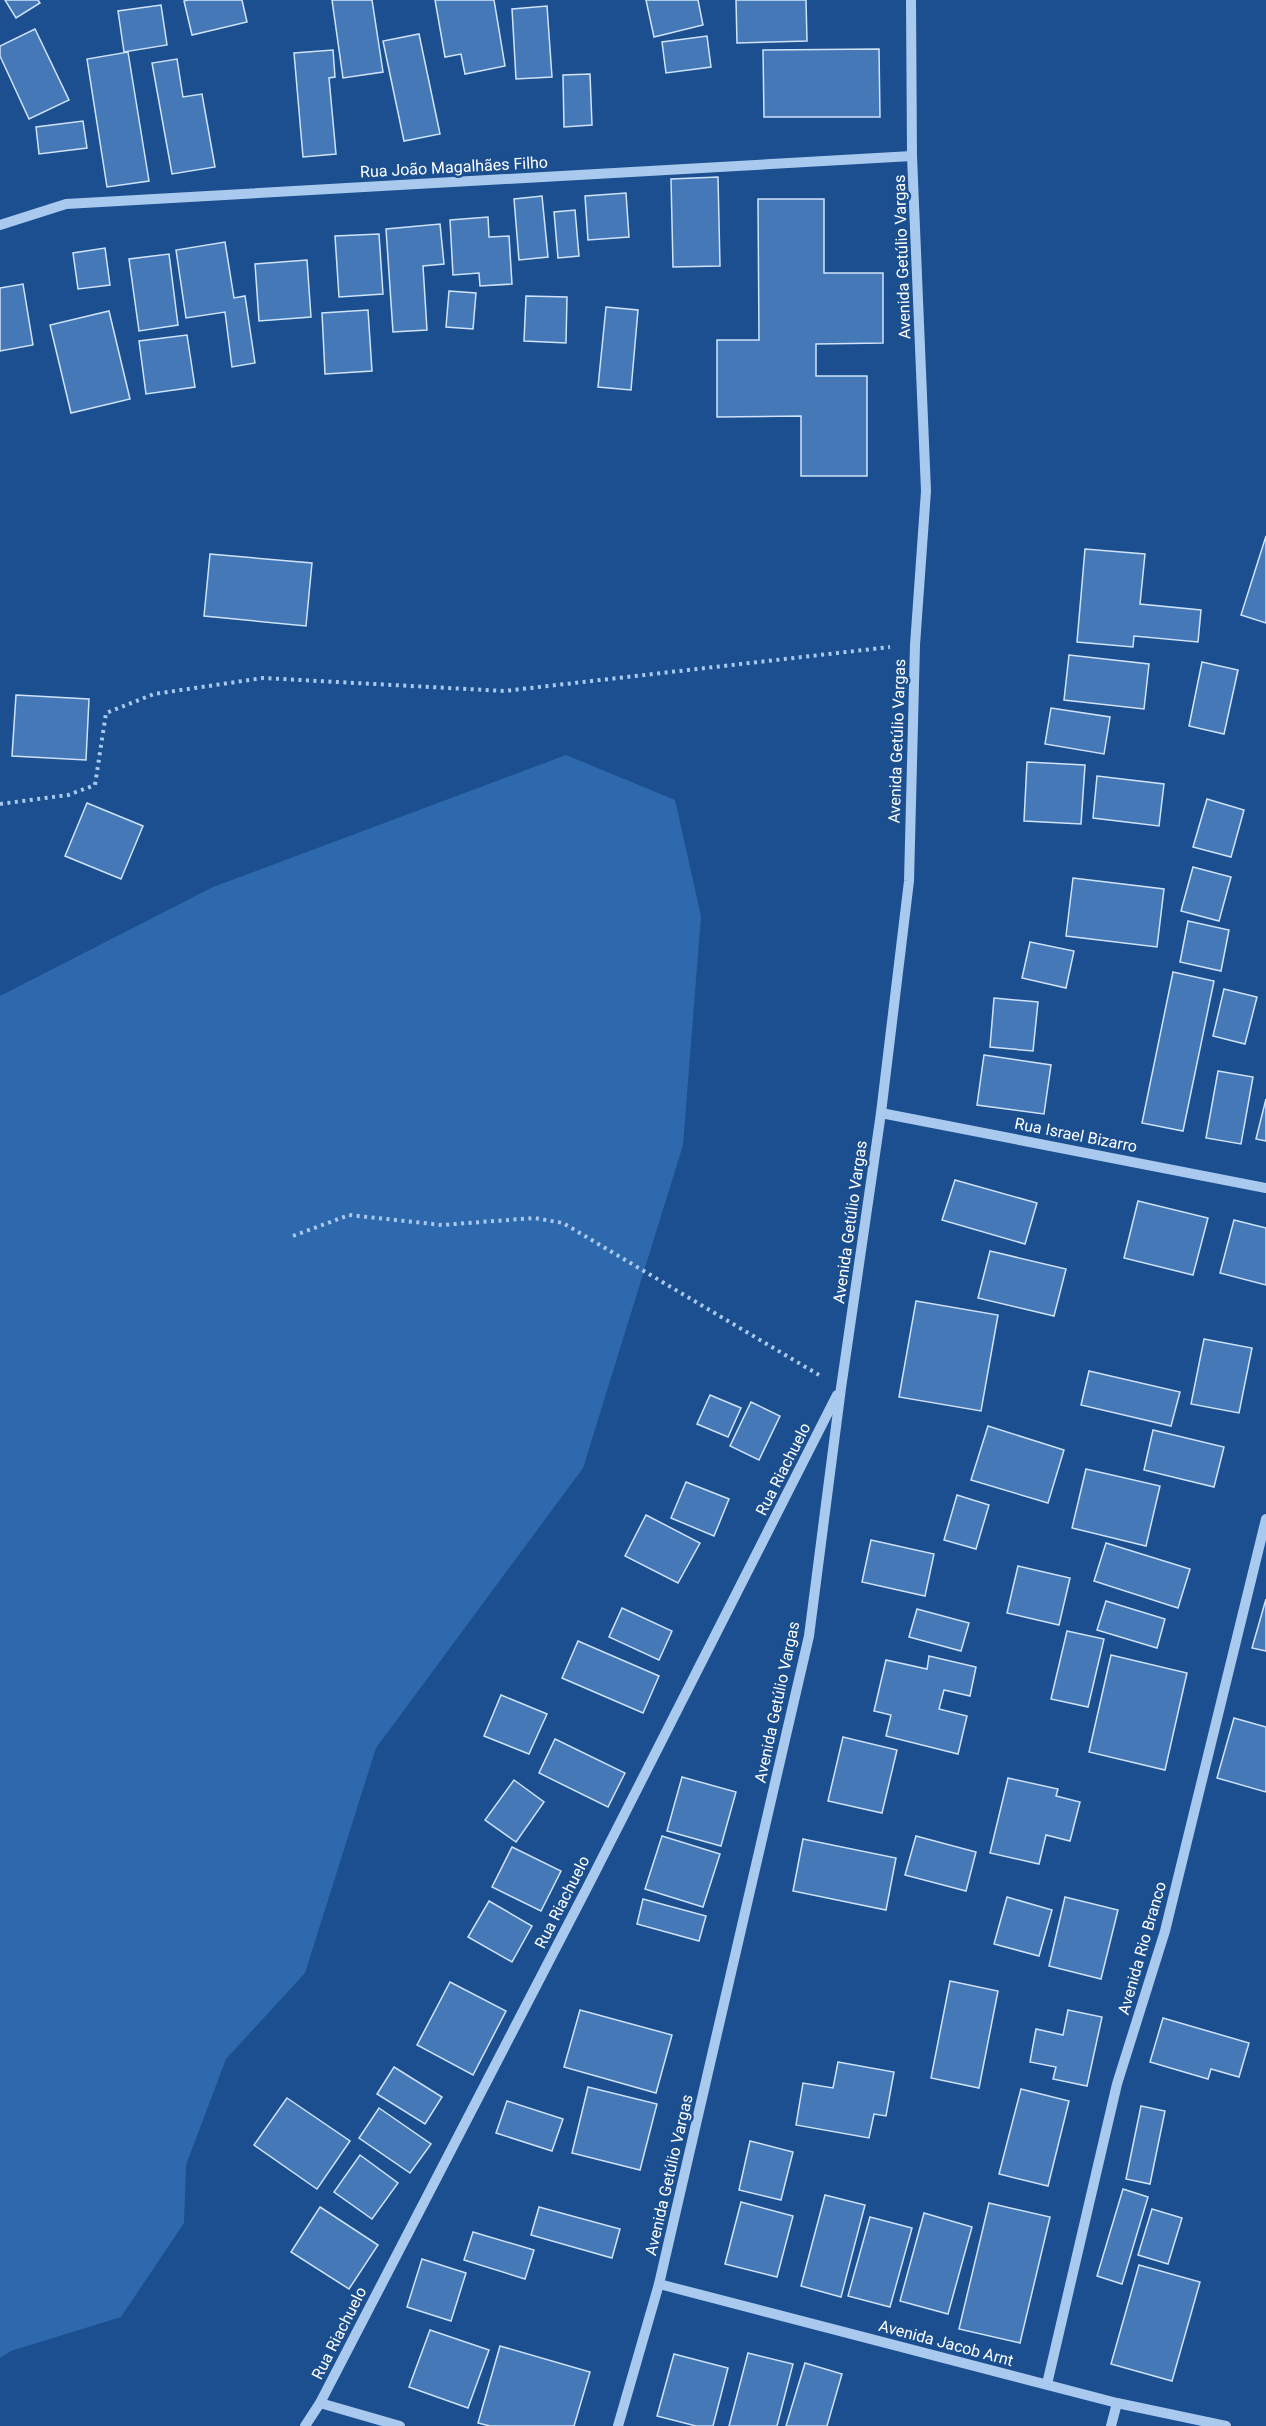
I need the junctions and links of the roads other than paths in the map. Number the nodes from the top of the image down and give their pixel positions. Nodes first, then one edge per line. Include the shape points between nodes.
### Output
1 (911, 0) edge
2 (912, 156) junction
3 (0, 225) edge
4 (881, 1113) junction
5 (1266, 1188) edge
6 (841, 1388) junction
7 (1266, 1519) edge
8 (659, 2284) junction
9 (1047, 2384) junction
10 (320, 2403) junction
11 (1117, 2403) junction
12 (305, 2426) edge
13 (400, 2426) edge
14 (618, 2426) edge
15 (1111, 2426) edge
16 (1226, 2426) edge

1 - 2 street, Avenida Getúlio Vargas
2 - 3 street, Rua João Magalhães Filho via 66,204
2 - 4 street, Avenida Getúlio Vargas via 926,491 915,645 909,881
4 - 5 street, Rua Israel Bizarro
4 - 6 street, Avenida Getúlio Vargas
6 - 8 street, Avenida Getúlio Vargas via 809,1636
6 - 10 street, Rua Riachuelo
7 - 9 street, Avenida Rio Branco via 1165,1931 1117,2084
8 - 9 street, Avenida Jacob Arnt
8 - 14 street, Avenida Getúlio Vargas
9 - 11 street, Avenida Jacob Arnt
10 - 12 street, Rua Riachuelo
10 - 13 street
11 - 15 street
11 - 16 street, Avenida Jacob Arnt

